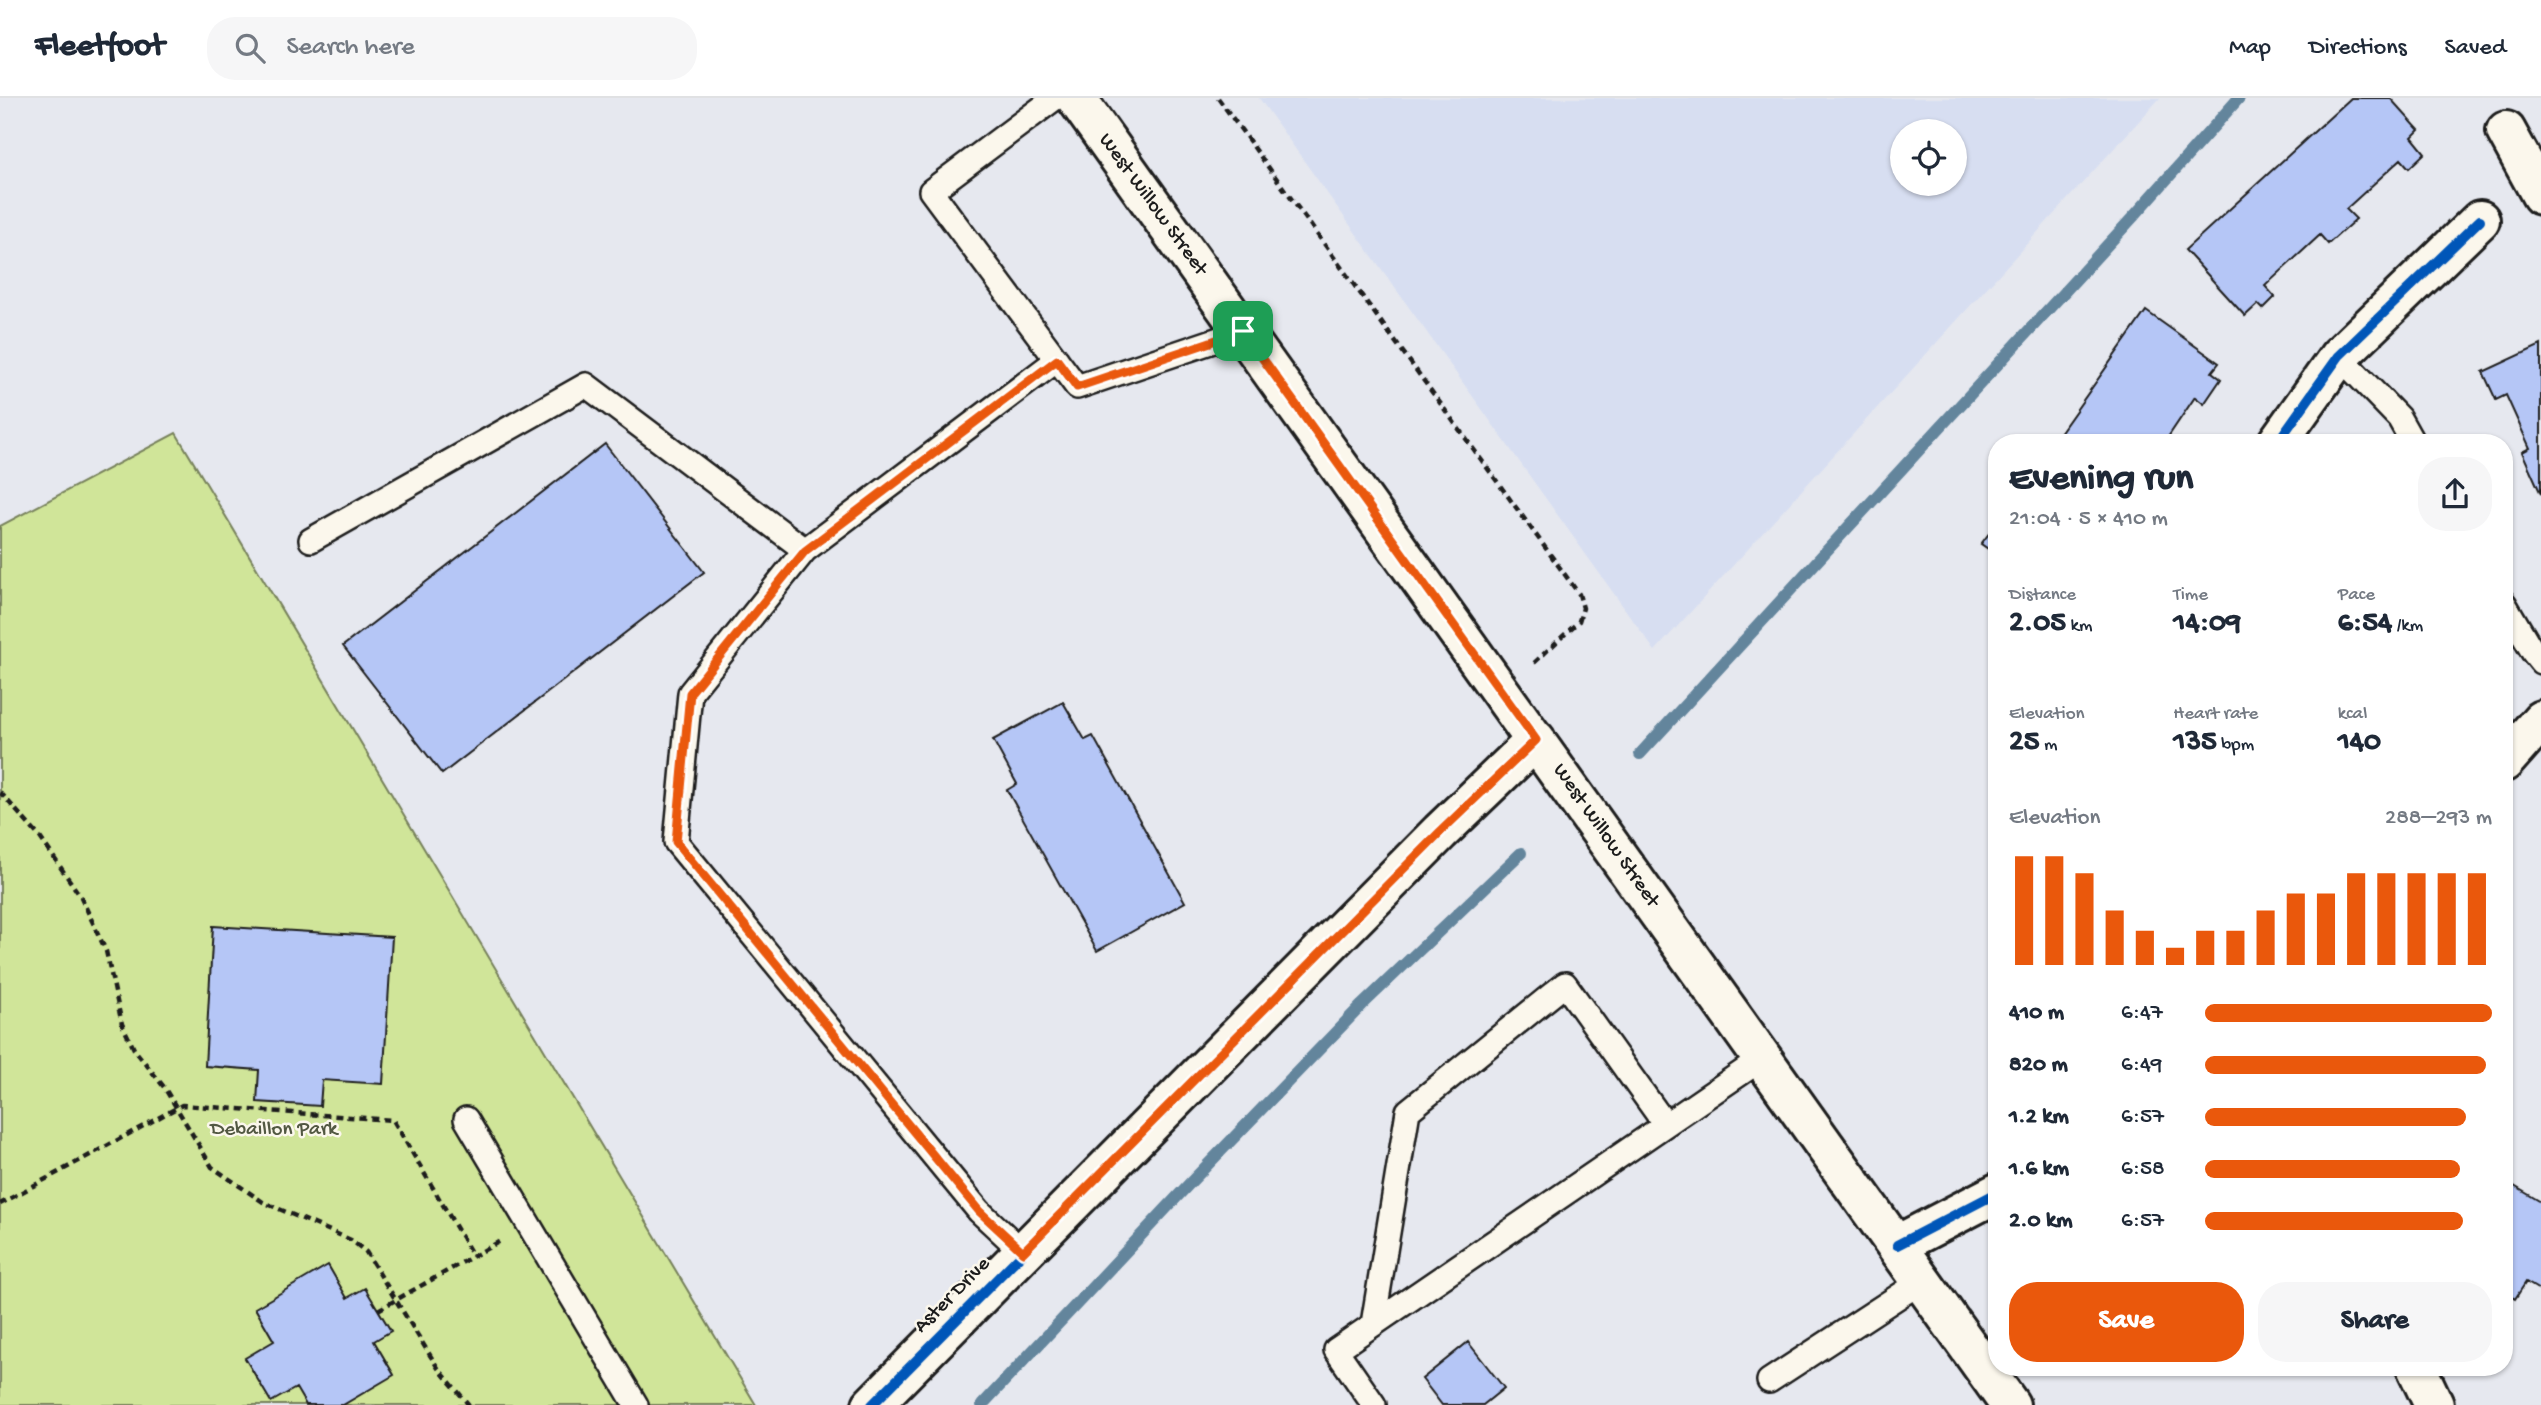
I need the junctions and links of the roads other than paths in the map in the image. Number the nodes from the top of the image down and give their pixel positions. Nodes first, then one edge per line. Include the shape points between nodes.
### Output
1 (1055, 98) edge
2 (1076, 98) edge
3 (2506, 131) dead end
4 (2541, 195) edge
5 (2480, 220) dead end
6 (1243, 331) junction
7 (2339, 356) junction
8 (1057, 360) junction
9 (2283, 434) edge
10 (2408, 434) edge
11 (312, 540) dead end
12 (805, 551) junction
13 (2513, 618) edge
14 (2541, 662) edge
15 (2541, 719) edge
16 (1536, 740) junction
17 (2513, 752) edge
18 (1763, 1058) junction
19 (466, 1119) dead end
20 (1665, 1124) junction
21 (1988, 1198) edge
22 (1897, 1245) junction
23 (1023, 1252) junction
24 (1922, 1281) junction
25 (1373, 1324) junction
26 (1988, 1374) edge
27 (1989, 1376) edge
28 (2420, 1376) edge
29 (1769, 1381) dead end
30 (636, 1405) edge
31 (872, 1405) edge
32 (1374, 1405) edge
33 (2010, 1405) edge
34 (2434, 1405) edge

1 - 8 lane via 931,191
2 - 6 main road, West Willow Street
3 - 4 main road
5 - 7 main road
6 - 8 lane via 1077,387
6 - 16 main road, West Willow Street
7 - 9 main road
7 - 10 lane via 2399,418
8 - 12 lane
11 - 12 lane via 586,385
12 - 23 lane via 690,693 676,842 979,1211
13 - 14 lane
15 - 17 main road
16 - 18 main road, West Willow Street
16 - 23 main road, Aster Drive
18 - 20 lane
18 - 22 main road, West Willow Street
19 - 30 lane
20 - 25 lane
20 - 25 lane via 1565,984 1408,1111
21 - 22 main road
22 - 24 main road, West Willow Street
23 - 31 main road, Aster Drive
24 - 26 main road, West Willow Street
24 - 29 lane
25 - 32 lane via 1336,1350
27 - 33 main road, West Willow Street
28 - 34 main road

